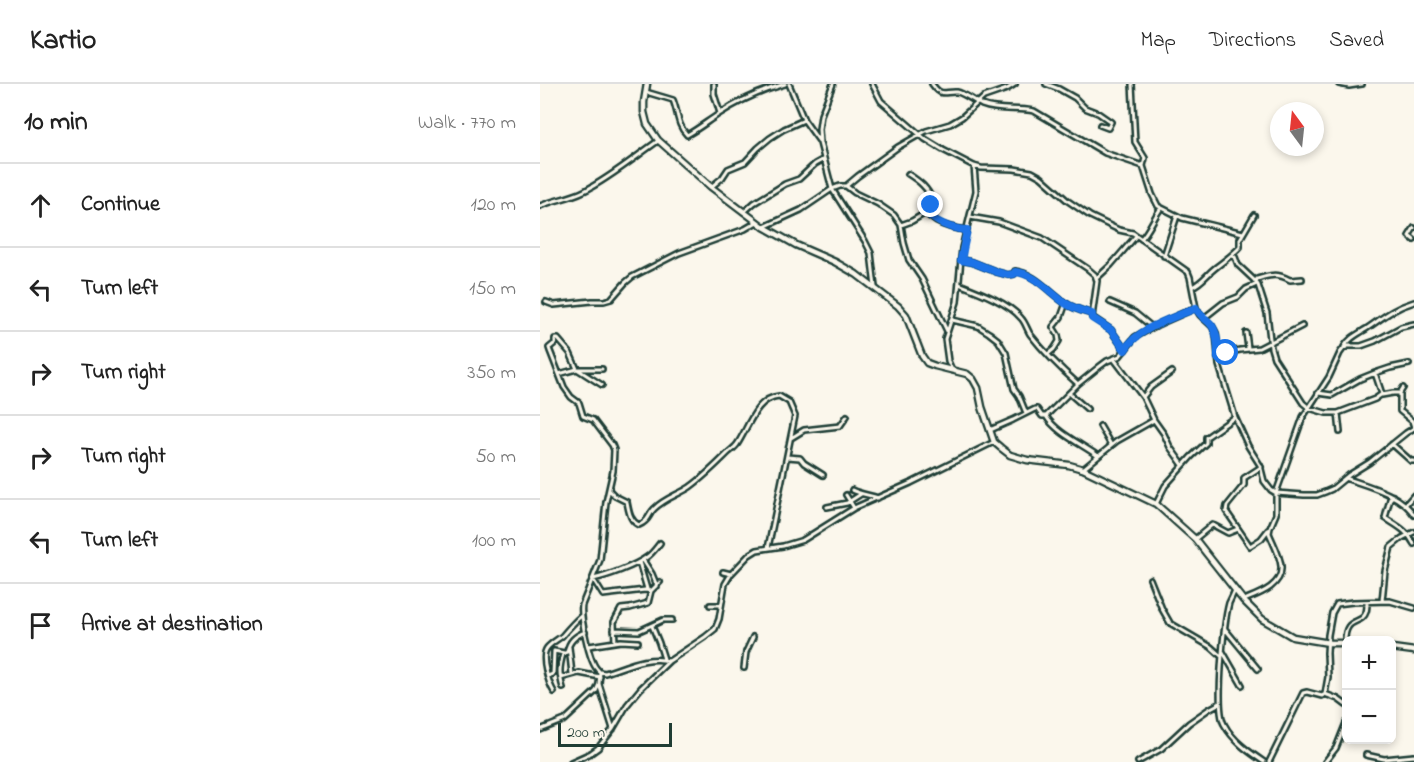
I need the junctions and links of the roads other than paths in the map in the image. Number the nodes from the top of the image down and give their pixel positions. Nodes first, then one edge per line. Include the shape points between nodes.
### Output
1 (647, 84) edge
2 (714, 84) edge
3 (787, 84) edge
4 (833, 84) edge
5 (872, 84) edge
6 (933, 84) edge
7 (1015, 84) edge
8 (1046, 84) edge
9 (1132, 84) edge
10 (1339, 84) edge
11 (1362, 84) edge
12 (646, 92) junction
13 (978, 103) junction
14 (720, 113) junction
15 (804, 120) junction
16 (1100, 125) dead end
17 (921, 134) junction
18 (658, 140) junction
19 (819, 142) junction
20 (824, 159) junction
21 (974, 166) junction
22 (1143, 166) junction
23 (908, 174) dead end
24 (846, 186) junction
25 (711, 187) junction
26 (832, 189) junction
27 (540, 206) edge
28 (1161, 208) junction
29 (744, 212) junction
30 (924, 213) junction
31 (1254, 215) dead end
32 (1178, 216) junction
33 (970, 217) junction
34 (757, 222) junction
35 (901, 225) junction
36 (764, 226) junction
37 (1414, 228) edge
38 (967, 230) junction
39 (1243, 233) junction
40 (1136, 236) junction
41 (1141, 238) junction
42 (1414, 240) edge
43 (1164, 256) junction
44 (1231, 256) junction
45 (961, 260) junction
46 (1097, 279) junction
47 (1302, 279) dead end
48 (1256, 283) junction
49 (959, 284) junction
50 (1192, 287) junction
51 (876, 289) junction
52 (546, 302) dead end
53 (1110, 302) dead end
54 (1414, 302) edge
55 (1066, 303) junction
56 (1196, 308) junction
57 (1092, 314) junction
58 (1204, 318) junction
59 (952, 320) junction
60 (1414, 324) edge
61 (1302, 326) dead end
62 (1152, 327) junction
63 (947, 332) junction
64 (1246, 333) dead end
65 (1270, 341) junction
66 (1248, 348) junction
67 (1343, 349) junction
68 (1125, 350) junction
69 (1048, 354) junction
70 (1218, 358) junction
71 (1114, 359) junction
72 (1409, 364) dead end
73 (577, 369) junction
74 (602, 369) dead end
75 (952, 370) junction
76 (1172, 372) dead end
77 (1375, 373) junction
78 (559, 374) junction
79 (1078, 384) junction
80 (602, 385) dead end
81 (1403, 388) dead end
82 (1069, 393) junction
83 (1318, 393) junction
84 (1400, 393) junction
85 (1382, 395) junction
86 (1143, 397) junction
87 (1309, 408) junction
88 (1088, 409) dead end
89 (1026, 413) junction
90 (1338, 413) junction
91 (847, 416) dead end
92 (1046, 416) junction
93 (1235, 417) junction
94 (1154, 420) junction
95 (1100, 426) dead end
96 (1414, 428) edge
97 (990, 430) junction
98 (1340, 432) dead end
99 (791, 438) junction
100 (994, 442) junction
101 (1392, 444) junction
102 (1111, 446) junction
103 (1098, 456) junction
104 (787, 457) junction
105 (1414, 461) edge
106 (1183, 465) junction
107 (1261, 467) junction
108 (1083, 470) junction
109 (823, 475) dead end
110 (1345, 478) junction
111 (609, 490) junction
112 (852, 490) dead end
113 (1276, 493) junction
114 (861, 494) junction
115 (846, 495) dead end
116 (1414, 495) edge
117 (1393, 496) junction
118 (879, 498) junction
119 (850, 501) junction
120 (1156, 504) junction
121 (1406, 504) junction
122 (827, 507) dead end
123 (854, 508) junction
124 (1414, 515) edge
125 (1269, 528) junction
126 (1238, 529) junction
127 (1414, 532) edge
128 (1407, 534) junction
129 (1195, 539) junction
130 (660, 543) dead end
131 (1414, 544) edge
132 (768, 548) junction
133 (641, 561) junction
134 (723, 572) dead end
135 (731, 574) junction
136 (593, 579) junction
137 (1150, 579) dead end
138 (1235, 590) junction
139 (649, 591) junction
140 (1243, 600) junction
141 (1382, 601) junction
142 (1367, 602) junction
143 (711, 605) dead end
144 (721, 605) junction
145 (1414, 608) edge
146 (581, 616) junction
147 (672, 620) dead end
148 (652, 626) junction
149 (1225, 629) junction
150 (614, 630) junction
151 (585, 632) junction
152 (1345, 636) edge
153 (753, 637) dead end
154 (615, 642) junction
155 (638, 642) dead end
156 (1329, 644) junction
157 (1342, 644) edge
158 (568, 645) junction
159 (589, 646) junction
160 (1396, 649) edge
161 (1222, 651) junction
162 (1414, 651) edge
163 (564, 653) junction
164 (1222, 657) junction
165 (666, 660) junction
166 (744, 668) dead end
167 (1258, 669) dead end
168 (600, 672) junction
169 (572, 674) junction
170 (548, 676) junction
171 (600, 677) junction
172 (560, 679) junction
173 (599, 684) junction
174 (1242, 685) dead end
175 (563, 688) dead end
176 (554, 692) dead end
177 (1325, 694) junction
178 (1342, 702) edge
179 (1220, 703) junction
180 (613, 729) junction
181 (540, 730) edge
182 (1342, 734) edge
183 (1366, 755) dead end
184 (1414, 756) edge
185 (571, 762) edge
186 (1138, 762) edge
187 (1264, 762) edge
188 (1269, 762) edge
189 (1325, 762) edge

1 - 12 main road
2 - 14 street
3 - 14 street via 760,92
3 - 15 street
4 - 19 street via 821,115
5 - 17 street via 881,101
6 - 13 street via 942,93 957,92
7 - 13 street
8 - 16 street via 1059,88 1111,122 1108,128
9 - 22 street via 1135,142 1144,157
10 - 11 street
12 - 14 street via 673,100 681,129 687,135
12 - 18 main road via 647,124
13 - 17 street via 950,124
13 - 22 street via 990,108 1034,111 1105,153
15 - 19 street
15 - 25 street via 770,138
17 - 21 street
17 - 24 street
18 - 25 main road
18 - 27 street via 586,190
19 - 20 street
20 - 26 street
20 - 29 street
21 - 33 street via 976,191
21 - 40 street via 1032,172 1090,216
22 - 28 street via 1156,204
23 - 30 street via 919,181 931,198 932,203
24 - 26 street
24 - 35 street via 888,210
25 - 29 main road
26 - 36 street via 801,210
26 - 51 street via 871,253
28 - 32 street
28 - 41 street
29 - 34 main road
30 - 35 street
30 - 38 street via 952,228
31 - 39 street
32 - 39 street
32 - 43 street
33 - 38 street
33 - 46 street via 999,222 1042,238
34 - 36 main road
34 - 52 street via 640,273 608,300 554,305
35 - 63 street via 909,260
36 - 51 main road via 835,262
37 - 42 street via 1409,236
38 - 45 street
39 - 44 street via 1240,247
40 - 41 street
40 - 46 street
41 - 43 street
43 - 50 street via 1188,272
44 - 48 street
44 - 50 street
45 - 49 street
45 - 55 street via 1008,275 1020,272
46 - 57 street
47 - 48 street via 1271,274
48 - 58 street
48 - 65 street via 1267,313
49 - 59 street
49 - 69 street via 1016,314
50 - 56 street
51 - 75 main road via 906,315 927,363
53 - 62 street via 1135,313
54 - 67 street via 1398,307 1354,335
55 - 57 street
55 - 69 street via 1053,327 1059,341
56 - 58 street
56 - 62 street
57 - 68 street via 1092,318 1115,334
58 - 70 street via 1216,333
59 - 63 street
59 - 89 street via 978,327 998,340
60 - 67 street via 1361,346
61 - 65 street
62 - 68 street via 1135,337
63 - 75 street via 946,348
64 - 66 street
65 - 66 street via 1259,348
65 - 87 street via 1274,358
66 - 70 street
67 - 83 street
68 - 71 street
69 - 79 street
70 - 93 street
71 - 79 street
71 - 86 street
72 - 77 street
73 - 74 street
73 - 78 street
73 - 78 street via 570,353 555,339 549,348
73 - 80 street
75 - 97 main road via 973,379
76 - 86 street
77 - 83 street via 1334,394
77 - 85 street
78 - 111 street via 583,416 593,420 614,447
79 - 82 street
81 - 84 street
82 - 88 street
82 - 92 street
83 - 87 street
84 - 85 street
84 - 96 street via 1400,411
85 - 90 street
86 - 94 street
87 - 90 street
87 - 113 street
89 - 92 street via 1037,409
89 - 97 street
90 - 98 street
91 - 99 street via 840,426 804,430
92 - 103 street
93 - 106 street via 1206,437 1206,443
93 - 107 street
94 - 102 street
94 - 106 street
95 - 102 street
96 - 101 street
97 - 100 main road
99 - 104 street
99 - 111 street via 795,412 789,402 776,396 756,410 737,445 697,482 655,508 646,522 635,523 627,502
100 - 108 main road via 1010,455
100 - 118 street
101 - 105 street
101 - 110 street
102 - 103 street
103 - 108 street
104 - 109 street via 800,458
104 - 132 street
106 - 120 street
107 - 113 street via 1267,486
107 - 126 street via 1244,478 1244,484 1226,508
108 - 120 main road
110 - 113 street via 1317,495
110 - 117 street
111 - 136 street via 600,560
112 - 114 street
113 - 125 street via 1276,514
114 - 118 street
114 - 119 street
115 - 119 street
116 - 121 street
117 - 121 street
117 - 128 street via 1385,518
118 - 123 street
119 - 122 street
119 - 123 street
120 - 129 main road
121 - 124 street
123 - 132 street via 803,540
125 - 126 street via 1250,546
125 - 140 street via 1282,567 1280,574 1271,587
126 - 129 street via 1226,533 1212,525
127 - 128 street
128 - 131 street
128 - 141 street via 1391,548
129 - 138 main road
130 - 133 street
132 - 135 street via 749,555
133 - 136 street
133 - 139 street
133 - 139 street via 658,584
134 - 135 street
135 - 144 street
136 - 139 street via 603,595
136 - 146 street
137 - 164 street via 1170,623
138 - 140 main road
138 - 149 street
139 - 150 street via 648,603 621,609
140 - 156 main road via 1262,619 1293,637
141 - 142 street
141 - 145 street
142 - 152 street via 1366,613 1349,625
142 - 156 street via 1337,604 1332,613
143 - 144 street
144 - 165 street via 715,629
146 - 151 street
146 - 170 street via 544,652
147 - 148 street
148 - 150 street via 639,631
148 - 165 street
149 - 161 street
149 - 167 street
150 - 154 street
151 - 158 street
151 - 159 street
153 - 166 street
154 - 155 street
154 - 159 street
156 - 157 main road
156 - 177 street
158 - 163 street
158 - 169 street
159 - 168 street via 593,664
160 - 162 main road
161 - 164 street
161 - 174 street
163 - 170 street via 554,651 553,674
163 - 172 street
164 - 179 street
165 - 168 street via 650,659
165 - 180 street via 627,705
168 - 171 street
169 - 171 street
169 - 172 street
170 - 176 street
171 - 173 street
172 - 175 street
173 - 180 street
173 - 181 street via 565,720
177 - 178 street
177 - 188 street via 1303,693
179 - 186 street
179 - 187 street via 1223,723 1243,747
180 - 185 street via 598,748
182 - 189 street
183 - 184 street via 1384,759

